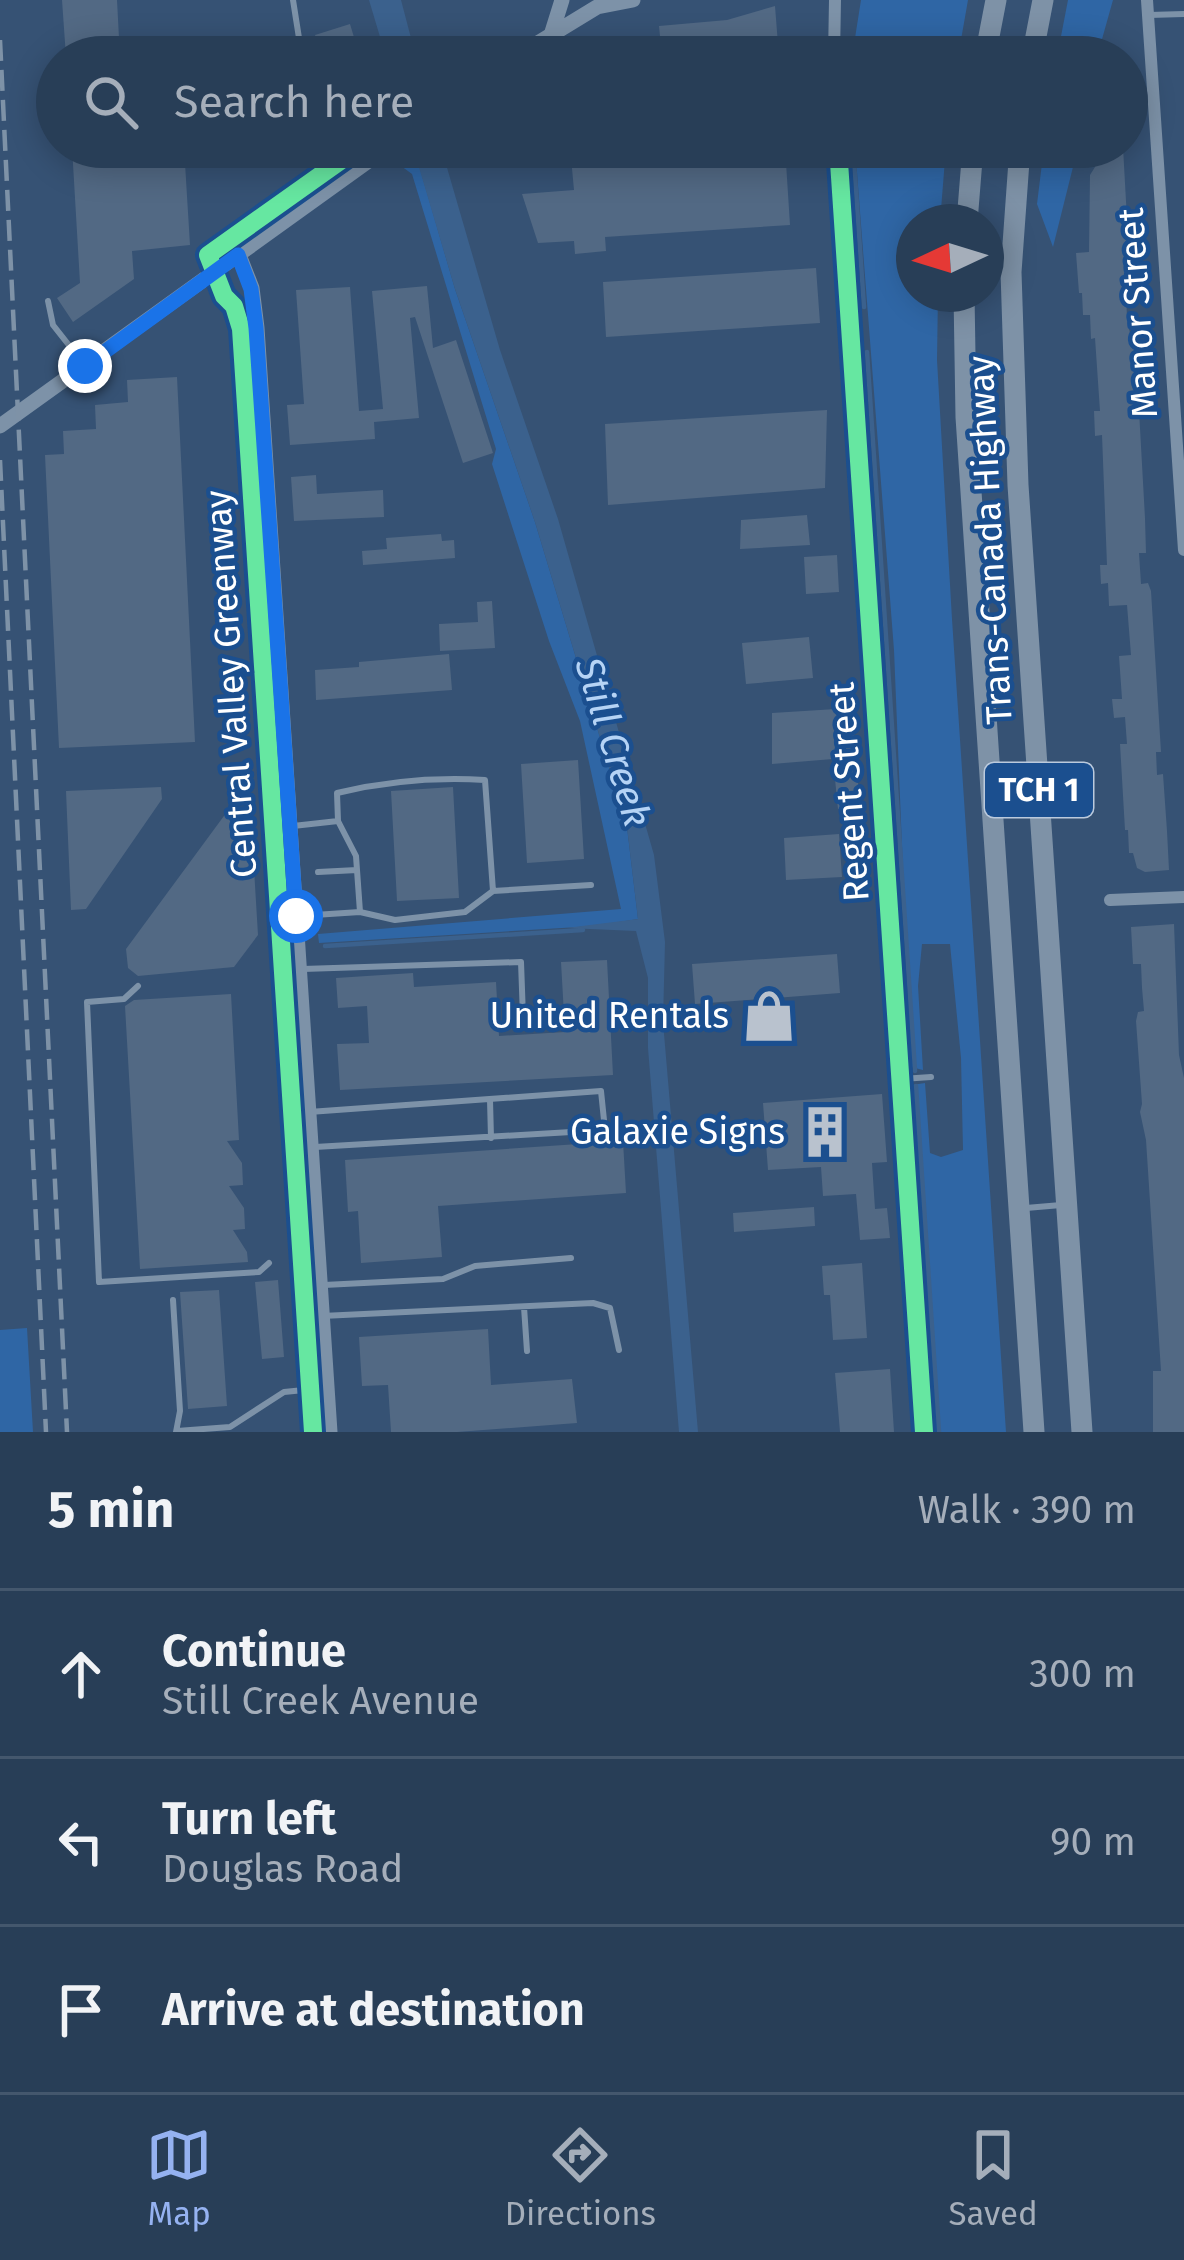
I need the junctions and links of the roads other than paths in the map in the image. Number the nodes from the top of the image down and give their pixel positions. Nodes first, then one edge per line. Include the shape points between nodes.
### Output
1 (292, 0) edge
2 (562, 0) edge
3 (633, 0) edge
4 (835, 0) edge
5 (996, 0) edge
6 (1043, 0) edge
7 (596, 4) edge
8 (1148, 8) edge
9 (1184, 14) edge
10 (552, 32) junction
11 (298, 36) edge
12 (546, 36) edge
13 (834, 36) edge
14 (989, 36) edge
15 (1036, 36) edge
16 (325, 168) edge
17 (359, 168) edge
18 (839, 168) edge
19 (971, 168) edge
20 (1018, 168) edge
21 (333, 187) junction
22 (968, 204) edge
23 (238, 255) junction
24 (48, 301) dead end
25 (964, 312) edge
26 (85, 366) junction
27 (0, 426) edge
28 (1184, 550) edge
29 (338, 821) junction
30 (290, 826) junction
31 (357, 869) junction
32 (318, 872) dead end
33 (591, 885) dead end
34 (493, 890) junction
35 (1184, 897) edge
36 (1110, 900) dead end
37 (360, 912) junction
38 (296, 916) junction
39 (299, 969) junction
40 (138, 986) dead end
41 (523, 1018) dead end
42 (931, 1076) dead end
43 (902, 1079) junction
44 (490, 1100) junction
45 (309, 1112) junction
46 (491, 1138) junction
47 (311, 1147) junction
48 (1068, 1205) junction
49 (1016, 1209) junction
50 (571, 1258) dead end
51 (269, 1263) dead end
52 (320, 1285) junction
53 (172, 1300) dead end
54 (524, 1307) junction
55 (322, 1316) junction
56 (619, 1350) dead end
57 (527, 1351) dead end
58 (327, 1388) junction
59 (176, 1432) edge
60 (330, 1432) edge
61 (924, 1432) edge
62 (1034, 1432) edge
63 (1082, 1432) edge

1 - 11 lane
2 - 10 street
3 - 7 street
4 - 13 street
5 - 14 highway
6 - 15 highway
7 - 10 street
8 - 9 lane
8 - 28 street, Manor Street
10 - 12 street
16 - 21 lane
17 - 21 street
18 - 43 street, Regent Street
19 - 22 highway
20 - 48 highway, Trans-Canada Highway / TCH 1 via 1011,341
21 - 23 street
23 - 26 street
23 - 30 street via 256,328
24 - 26 lane via 53,326
25 - 49 highway, Trans-Canada Highway / TCH 1
26 - 27 street
29 - 30 lane
29 - 31 lane
29 - 34 lane via 337,793 379,783 485,779
30 - 38 street
31 - 32 lane
31 - 37 lane
33 - 34 lane
34 - 37 lane via 465,912 394,920
35 - 36 street
37 - 38 lane
38 - 39 street
39 - 41 lane via 521,962
39 - 45 street
40 - 51 lane via 124,999 87,1002 100,1282 259,1272
42 - 43 lane
43 - 61 street, Regent Street
44 - 45 lane
44 - 46 lane
44 - 46 lane via 601,1091 605,1130
45 - 47 street
46 - 47 lane
47 - 52 street
48 - 49 lane
48 - 63 highway, Trans-Canada Highway / TCH 1
49 - 62 highway, Trans-Canada Highway / TCH 1
50 - 52 lane via 476,1266 443,1280
52 - 55 street
53 - 59 lane
54 - 55 lane
54 - 56 lane via 610,1308
54 - 57 lane
55 - 58 street
58 - 59 lane via 284,1392 230,1427
58 - 60 street

